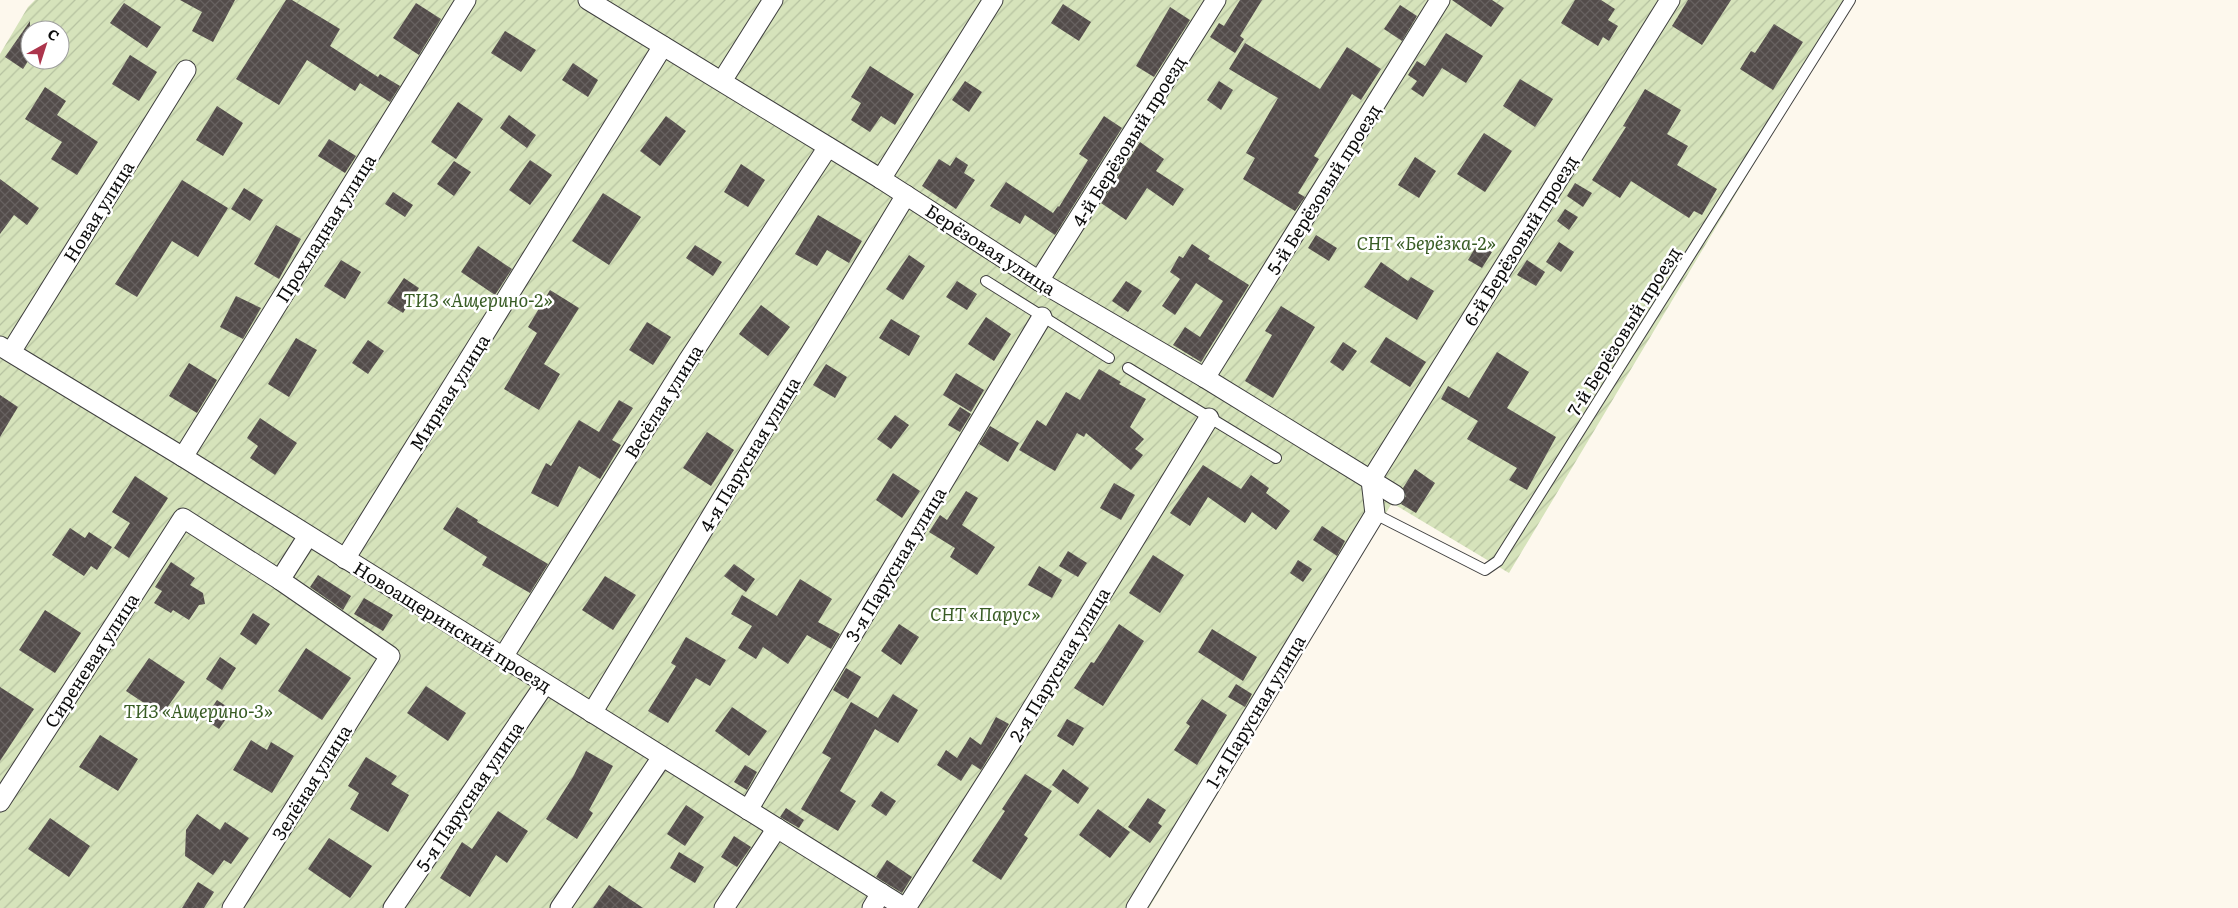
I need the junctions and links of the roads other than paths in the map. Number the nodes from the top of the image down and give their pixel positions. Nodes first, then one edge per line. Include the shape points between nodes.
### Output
1 (466, 0) edge
2 (588, 0) edge
3 (773, 0) edge
4 (993, 0) edge
5 (1216, 0) edge
6 (1440, 0) edge
7 (1670, 0) edge
8 (1850, 0) edge
9 (663, 46) junction
10 (186, 70) dead end
11 (722, 81) junction
12 (828, 146) junction
13 (881, 179) junction
14 (906, 195) junction
15 (986, 281) dead end
16 (1040, 281) junction
17 (1042, 317) junction
18 (5, 349) edge
19 (1109, 358) dead end
20 (1128, 368) dead end
21 (1205, 378) junction
22 (1209, 418) junction
23 (183, 457) junction
24 (1276, 458) dead end
25 (1371, 480) junction
26 (1395, 495) dead end
27 (1374, 514) junction
28 (308, 536) junction
29 (345, 559) junction
30 (280, 580) junction
31 (503, 657) junction
32 (545, 684) junction
33 (592, 713) junction
34 (662, 757) junction
35 (0, 802) edge
36 (748, 810) junction
37 (777, 828) junction
38 (877, 901) edge
39 (232, 908) edge
40 (393, 908) edge
41 (560, 908) edge
42 (724, 908) edge
43 (906, 908) edge
44 (1136, 908) edge

1 - 23 street, Прохладная улица
2 - 9 street, Берёзовая улица
3 - 11 street
4 - 13 street
5 - 16 street, 4-й Берёзовый проезд
6 - 21 street, 5-й Берёзовый проезд
7 - 25 street, 6-й Берёзовый проезд
8 - 27 lane, 7-й Берёзовый проезд via 1498,561 1485,570
9 - 11 street, Берёзовая улица
9 - 29 street, Мирная улица
10 - 18 street, Новая улица
11 - 12 street, Берёзовая улица
12 - 13 street, Берёзовая улица
12 - 31 street, Весёлая улица via 687,362
13 - 14 street, Берёзовая улица
14 - 16 street, Берёзовая улица
14 - 33 street, 4-я Парусная улица
15 - 17 lane
16 - 21 street, Берёзовая улица
17 - 19 lane
17 - 36 street, 3-я Парусная улица
18 - 23 street, Новоащеринский проезд
20 - 22 lane
21 - 25 street, Берёзовая улица
22 - 24 lane
22 - 43 street, 2-я Парусная улица
23 - 28 street, Новоащеринский проезд
25 - 26 street, Берёзовая улица
25 - 27 street
27 - 44 street, 1-я Парусная улица
28 - 29 street, Новоащеринский проезд
28 - 30 street
29 - 31 street, Новоащеринский проезд
30 - 35 street, Сиреневая улица via 183,518
30 - 39 street, Зелёная улица via 390,656
31 - 32 street, Новоащеринский проезд
32 - 33 street, Новоащеринский проезд
32 - 40 street, 5-я Парусная улица
33 - 34 street, Новоащеринский проезд
34 - 36 street, Новоащеринский проезд
34 - 41 street
36 - 37 street, Новоащеринский проезд
37 - 38 street, Новоащеринский проезд
37 - 42 street
38 - 43 street, Новоащеринский проезд

